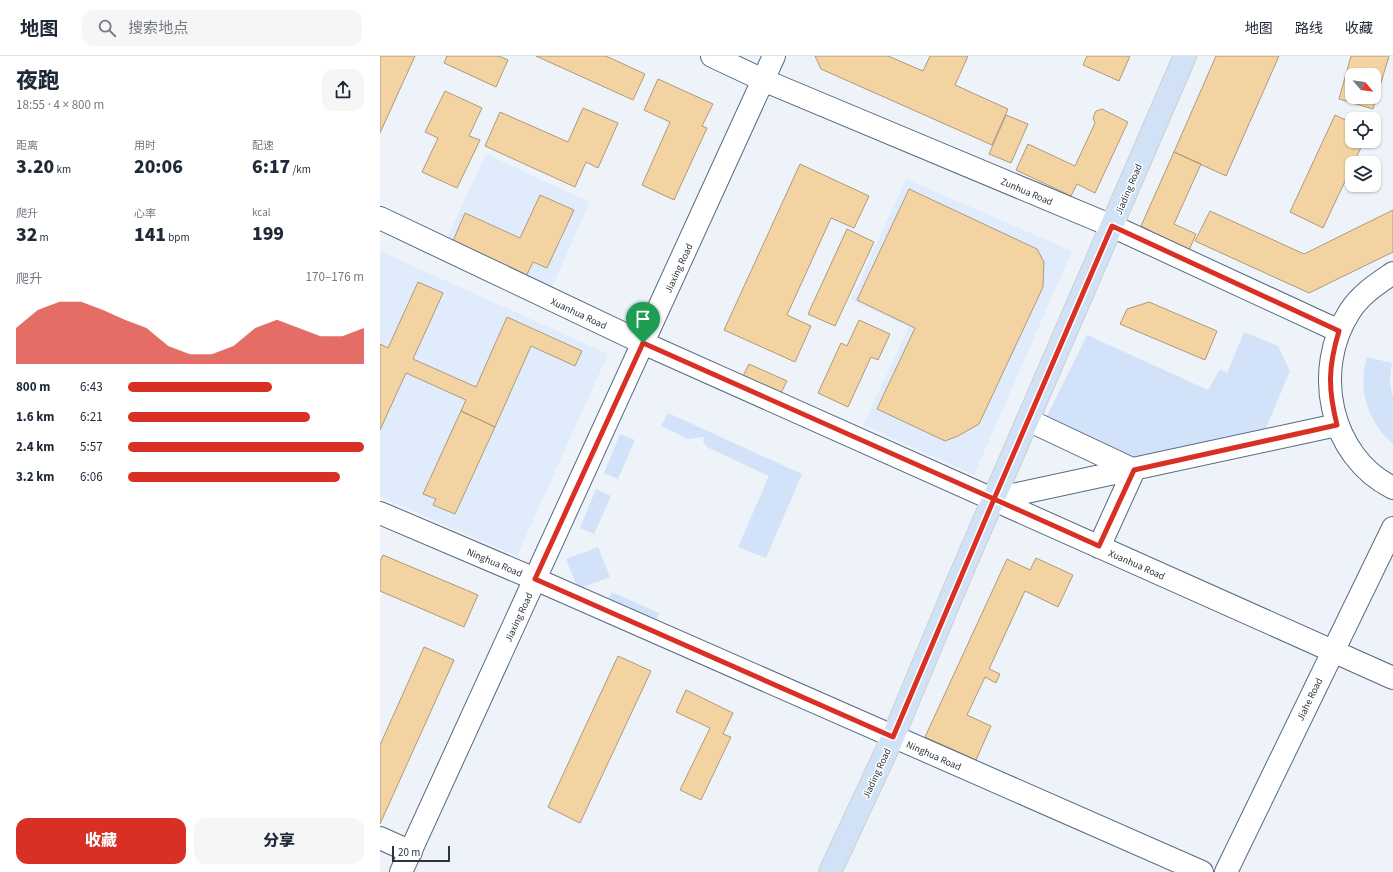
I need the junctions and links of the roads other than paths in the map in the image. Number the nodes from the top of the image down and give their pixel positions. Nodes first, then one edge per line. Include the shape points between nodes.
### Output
1 (712, 56) edge
2 (774, 56) edge
3 (1185, 56) edge
4 (763, 80) junction
5 (380, 218) edge
6 (1112, 226) junction
7 (1393, 273) edge
8 (1339, 331) junction
9 (643, 343) junction
10 (1028, 420) junction
11 (1337, 425) junction
12 (1134, 470) junction
13 (1393, 488) edge
14 (994, 499) junction
15 (380, 513) edge
16 (1393, 528) edge
17 (1099, 546) junction
18 (535, 579) junction
19 (1332, 651) junction
20 (1393, 678) edge
21 (893, 737) junction
22 (380, 838) edge
23 (411, 852) junction
24 (401, 872) edge
25 (830, 872) edge
26 (1202, 872) edge
27 (1226, 872) edge

1 - 4 street, Zunhua Road
2 - 4 street, Jiaxing Road
3 - 6 main road, Jiading Road
4 - 6 street, Zunhua Road
4 - 9 street, Jiaxing Road
5 - 9 street, Xuanhua Road
6 - 8 street, Zunhua Road
6 - 10 main road, Jiading Road
7 - 8 street via 1365,293 1350,311
8 - 11 street via 1329,375
9 - 14 street, Xuanhua Road
9 - 18 street, Jiaxing Road
10 - 12 street
10 - 14 main road, Jiading Road
11 - 12 street
11 - 13 street via 1349,448 1365,467
12 - 14 street
12 - 17 street
14 - 17 street, Xuanhua Road
14 - 21 main road, Jiading Road
15 - 18 street, Ninghua Road
16 - 19 street, Jiahe Road
17 - 19 street, Xuanhua Road
18 - 21 street, Ninghua Road
18 - 23 street, Jiaxing Road
19 - 20 street, Xuanhua Road
19 - 27 street, Jiahe Road
21 - 25 main road, Jiading Road
21 - 26 street, Ninghua Road
22 - 23 street
23 - 24 street, Jiaxing Road

